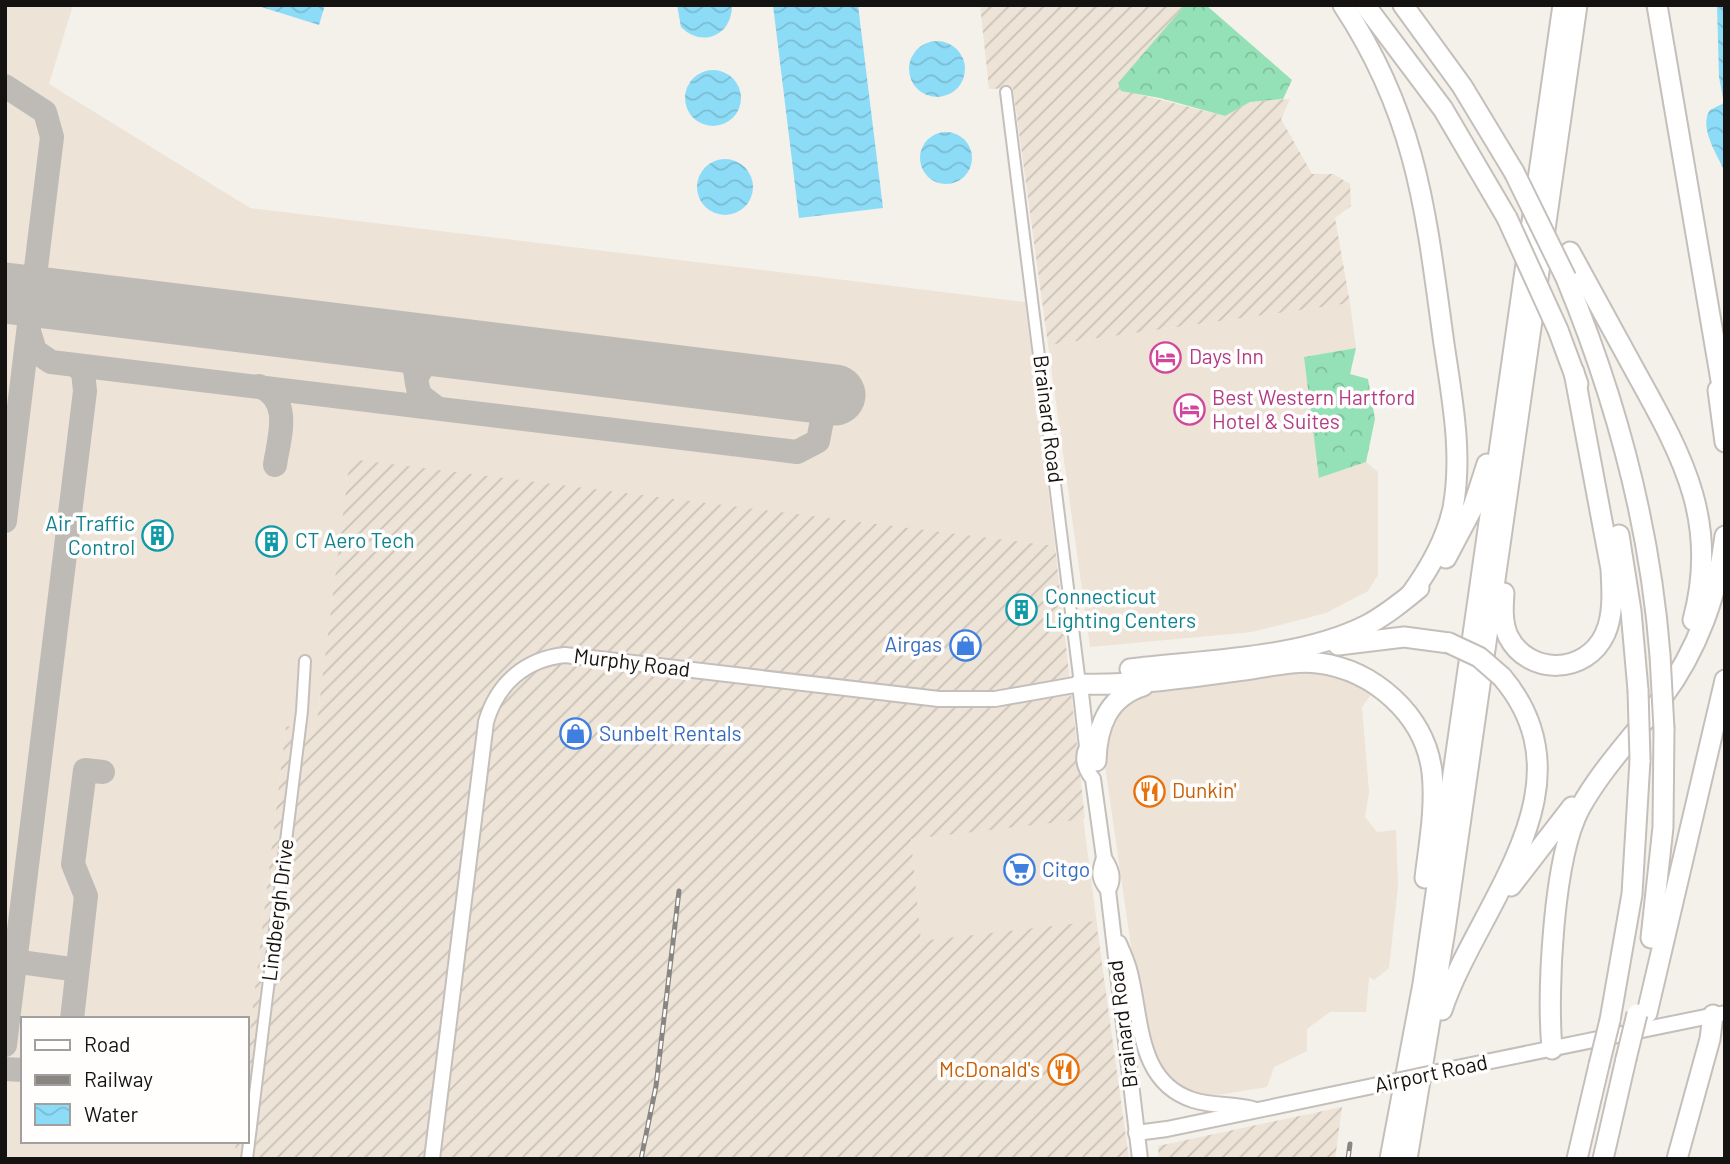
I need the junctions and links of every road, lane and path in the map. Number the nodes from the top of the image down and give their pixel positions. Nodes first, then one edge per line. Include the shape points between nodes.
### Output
1 (1343, 5) edge
2 (1364, 5) edge
3 (1403, 5) edge
4 (1563, 5) edge
5 (1577, 5) edge
6 (1657, 5) edge
7 (1006, 92) dead end
8 (1515, 166) junction
9 (1714, 341) junction
10 (1518, 372) junction
11 (1574, 372) junction
12 (1725, 404) edge
13 (1725, 442) edge
14 (1725, 536) edge
15 (1411, 594) junction
16 (1278, 650) junction
17 (305, 661) dead end
18 (1168, 679) junction
19 (1725, 680) edge
20 (1080, 684) junction
21 (1645, 717) junction
22 (1092, 762) junction
23 (1597, 781) junction
24 (1491, 912) junction
25 (1111, 923) junction
26 (1642, 1014) junction
27 (1719, 1014) edge
28 (1552, 1049) junction
29 (1411, 1050) junction
30 (1256, 1110) junction
31 (1136, 1133) junction
32 (247, 1159) edge
33 (432, 1159) edge
34 (1140, 1159) edge
35 (1390, 1159) edge
36 (1409, 1159) edge
37 (1577, 1159) edge
38 (1603, 1159) edge
39 (1677, 1159) edge

1 - 15 highway via 1386,80 1415,158 1455,422 1457,472 1449,522 1436,556
2 - 11 highway, bridge via 1437,100 1507,218
3 - 8 highway
4 - 10 highway
5 - 10 highway
6 - 9 highway
7 - 20 street, Brainard Road
8 - 21 highway via 1522,166 1672,438 1699,511 1702,569 1694,615 1681,655
8 - 26 highway, bridge via 1599,364 1630,472 1650,568 1664,729 1661,853
9 - 12 highway
9 - 13 highway
10 - 11 highway via 1524,412 1503,621 1518,650 1533,661 1554,666 1574,663 1596,648 1607,627 1611,603 1609,554
10 - 15 highway via 1498,411 1485,473 1470,514 1444,560
10 - 29 highway
10 - 36 highway via 1441,955
11 - 37 highway, bridge via 1618,530 1638,690 1640,760 1632,894 1610,1020
14 - 21 highway via 1699,633 1679,673
15 - 16 highway via 1385,615 1355,630
16 - 20 highway via 1107,672
16 - 24 highway, bridge via 1404,637 1449,643 1479,657 1502,677 1528,719 1536,755 1536,786 1525,836
17 - 32 street, Lindbergh Drive
18 - 20 highway
18 - 22 highway via 1132,690 1114,703 1103,719
18 - 29 highway via 1297,663 1329,665 1379,687 1410,719 1427,751 1433,789 1412,993
19 - 26 highway
20 - 22 main road, Brainard Road
20 - 33 main road, Murphy Road via 1003,698 955,700 573,655 547,658 523,668 503,686 486,722
21 - 23 highway
22 - 25 main road, Brainard Road via 1104,858 1111,869
23 - 24 highway
23 - 28 highway via 1576,817 1563,859 1550,1004
24 - 36 highway via 1456,971 1442,1010
25 - 30 main road via 1130,972 1145,1051 1159,1076 1193,1100
25 - 31 main road, Brainard Road
26 - 38 highway, bridge
27 - 28 main road, Airport Road
27 - 39 highway
28 - 30 main road, Airport Road, bridge
29 - 35 highway
30 - 31 main road, Airport Road
31 - 34 main road, Brainard Road

